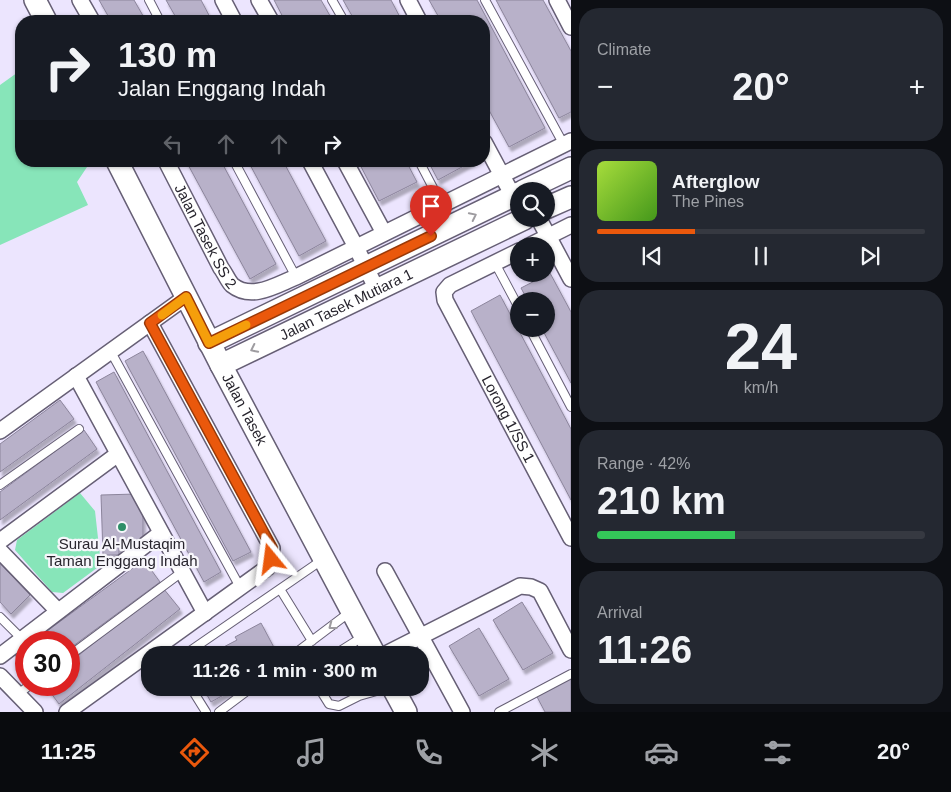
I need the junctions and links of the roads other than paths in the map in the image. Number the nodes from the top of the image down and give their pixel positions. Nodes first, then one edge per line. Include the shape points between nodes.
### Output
1 (34, 0) edge
2 (80, 0) edge
3 (149, 0) edge
4 (223, 0) edge
5 (259, 0) edge
6 (332, 0) edge
7 (408, 0) edge
8 (485, 0) edge
9 (557, 0) edge
10 (43, 15) edge
11 (89, 15) edge
12 (157, 15) edge
13 (231, 15) edge
14 (268, 15) edge
15 (341, 15) edge
16 (416, 15) edge
17 (571, 27) edge
18 (568, 143) edge
19 (490, 153) edge
20 (121, 167) edge
21 (169, 167) edge
22 (237, 167) edge
23 (313, 167) edge
24 (348, 167) edge
25 (422, 167) edge
26 (571, 168) edge
27 (502, 176) junction
28 (542, 182) edge
29 (510, 185) edge
30 (571, 197) edge
31 (510, 198) edge
32 (555, 204) edge
33 (442, 205) junction
34 (571, 225) edge
35 (510, 226) edge
36 (543, 227) edge
37 (384, 234) junction
38 (548, 236) junction
39 (356, 247) junction
40 (510, 256) edge
41 (495, 263) junction
42 (366, 268) junction
43 (296, 277) junction
44 (571, 279) edge
45 (377, 290) junction
46 (510, 292) edge
47 (186, 297) junction
48 (150, 323) junction
49 (534, 337) edge
50 (209, 343) junction
51 (110, 352) junction
52 (221, 365) junction
53 (76, 376) junction
54 (571, 407) edge
55 (79, 429) dead end
56 (0, 431) edge
57 (118, 454) junction
58 (0, 485) edge
59 (161, 533) junction
60 (571, 538) edge
61 (0, 541) edge
62 (0, 551) edge
63 (323, 559) junction
64 (385, 571) dead end
65 (182, 572) junction
66 (240, 587) junction
67 (280, 589) junction
68 (352, 611) junction
69 (58, 612) junction
70 (204, 613) junction
71 (0, 617) edge
72 (33, 631) edge
73 (15, 632) edge
74 (365, 636) junction
75 (420, 637) junction
76 (312, 641) junction
77 (15, 644) edge
78 (197, 646) edge
79 (305, 646) edge
80 (349, 646) edge
81 (370, 646) edge
82 (402, 646) edge
83 (80, 648) edge
84 (571, 650) edge
85 (0, 656) edge
86 (571, 674) edge
87 (2, 681) edge
88 (15, 692) edge
89 (20, 696) edge
90 (196, 696) edge
91 (240, 696) edge
92 (324, 696) edge
93 (359, 696) edge
94 (397, 696) edge
95 (35, 712) edge
96 (68, 712) edge
97 (206, 712) edge
98 (219, 712) edge
99 (406, 712) edge
100 (462, 712) edge
101 (498, 712) edge

1 - 10 street
2 - 11 street
3 - 12 lane
4 - 13 street
5 - 14 street
6 - 15 lane
7 - 16 street
8 - 18 lane
9 - 17 street
18 - 27 street
19 - 27 street
20 - 47 street, Jalan Tasek
21 - 43 street, Jalan Tasek SS 2 via 232,284 246,292 261,292
22 - 43 lane
23 - 39 street
24 - 37 street
25 - 33 lane
26 - 28 street, Jalan Tasek Mutiara 1
27 - 29 street
27 - 33 street
30 - 32 street
42 -> 31 street, Jalan Tasek Mutiara 1
33 - 37 street
34 - 38 street
35 - 45 street, Jalan Tasek Mutiara 1
36 - 38 street
37 - 39 street
38 - 44 street
39 - 42 street
39 - 43 street
40 - 41 street
41 - 46 lane
41 - 60 street, Lorong 1/SS 1 via 450,285 444,292 445,300
42 - 45 street
42 - 50 street, Jalan Tasek Mutiara 1
45 -> 52 street, Jalan Tasek Mutiara 1
47 - 48 street
47 - 50 street, Jalan Tasek
48 - 51 street
48 - 66 street via 272,548 267,568
49 - 54 lane
50 - 52 street, Jalan Tasek
51 - 53 street
51 - 66 lane
52 - 63 street, Jalan Tasek
53 - 56 street
53 - 57 street
55 - 58 lane
57 - 59 street
57 - 61 street
59 - 65 street
59 - 69 street
62 - 69 street
63 - 67 lane
63 - 68 street, Jalan Tasek
64 - 75 street
65 - 70 street
65 - 83 lane
66 - 70 street
67 - 76 lane
67 - 78 lane
68 - 74 street, Jalan Tasek
68 -> 76 lane
69 - 72 street
70 - 96 street
71 - 73 lane
74 - 80 lane
74 - 81 street, Jalan Tasek
75 - 82 street
75 - 84 street via 520,586 540,590
75 - 100 street
76 - 79 lane
77 - 85 street
86 - 101 lane
87 - 88 street
89 - 95 street
90 - 97 lane
91 - 98 lane
92 - 93 lane via 329,704 338,706
94 - 99 street

